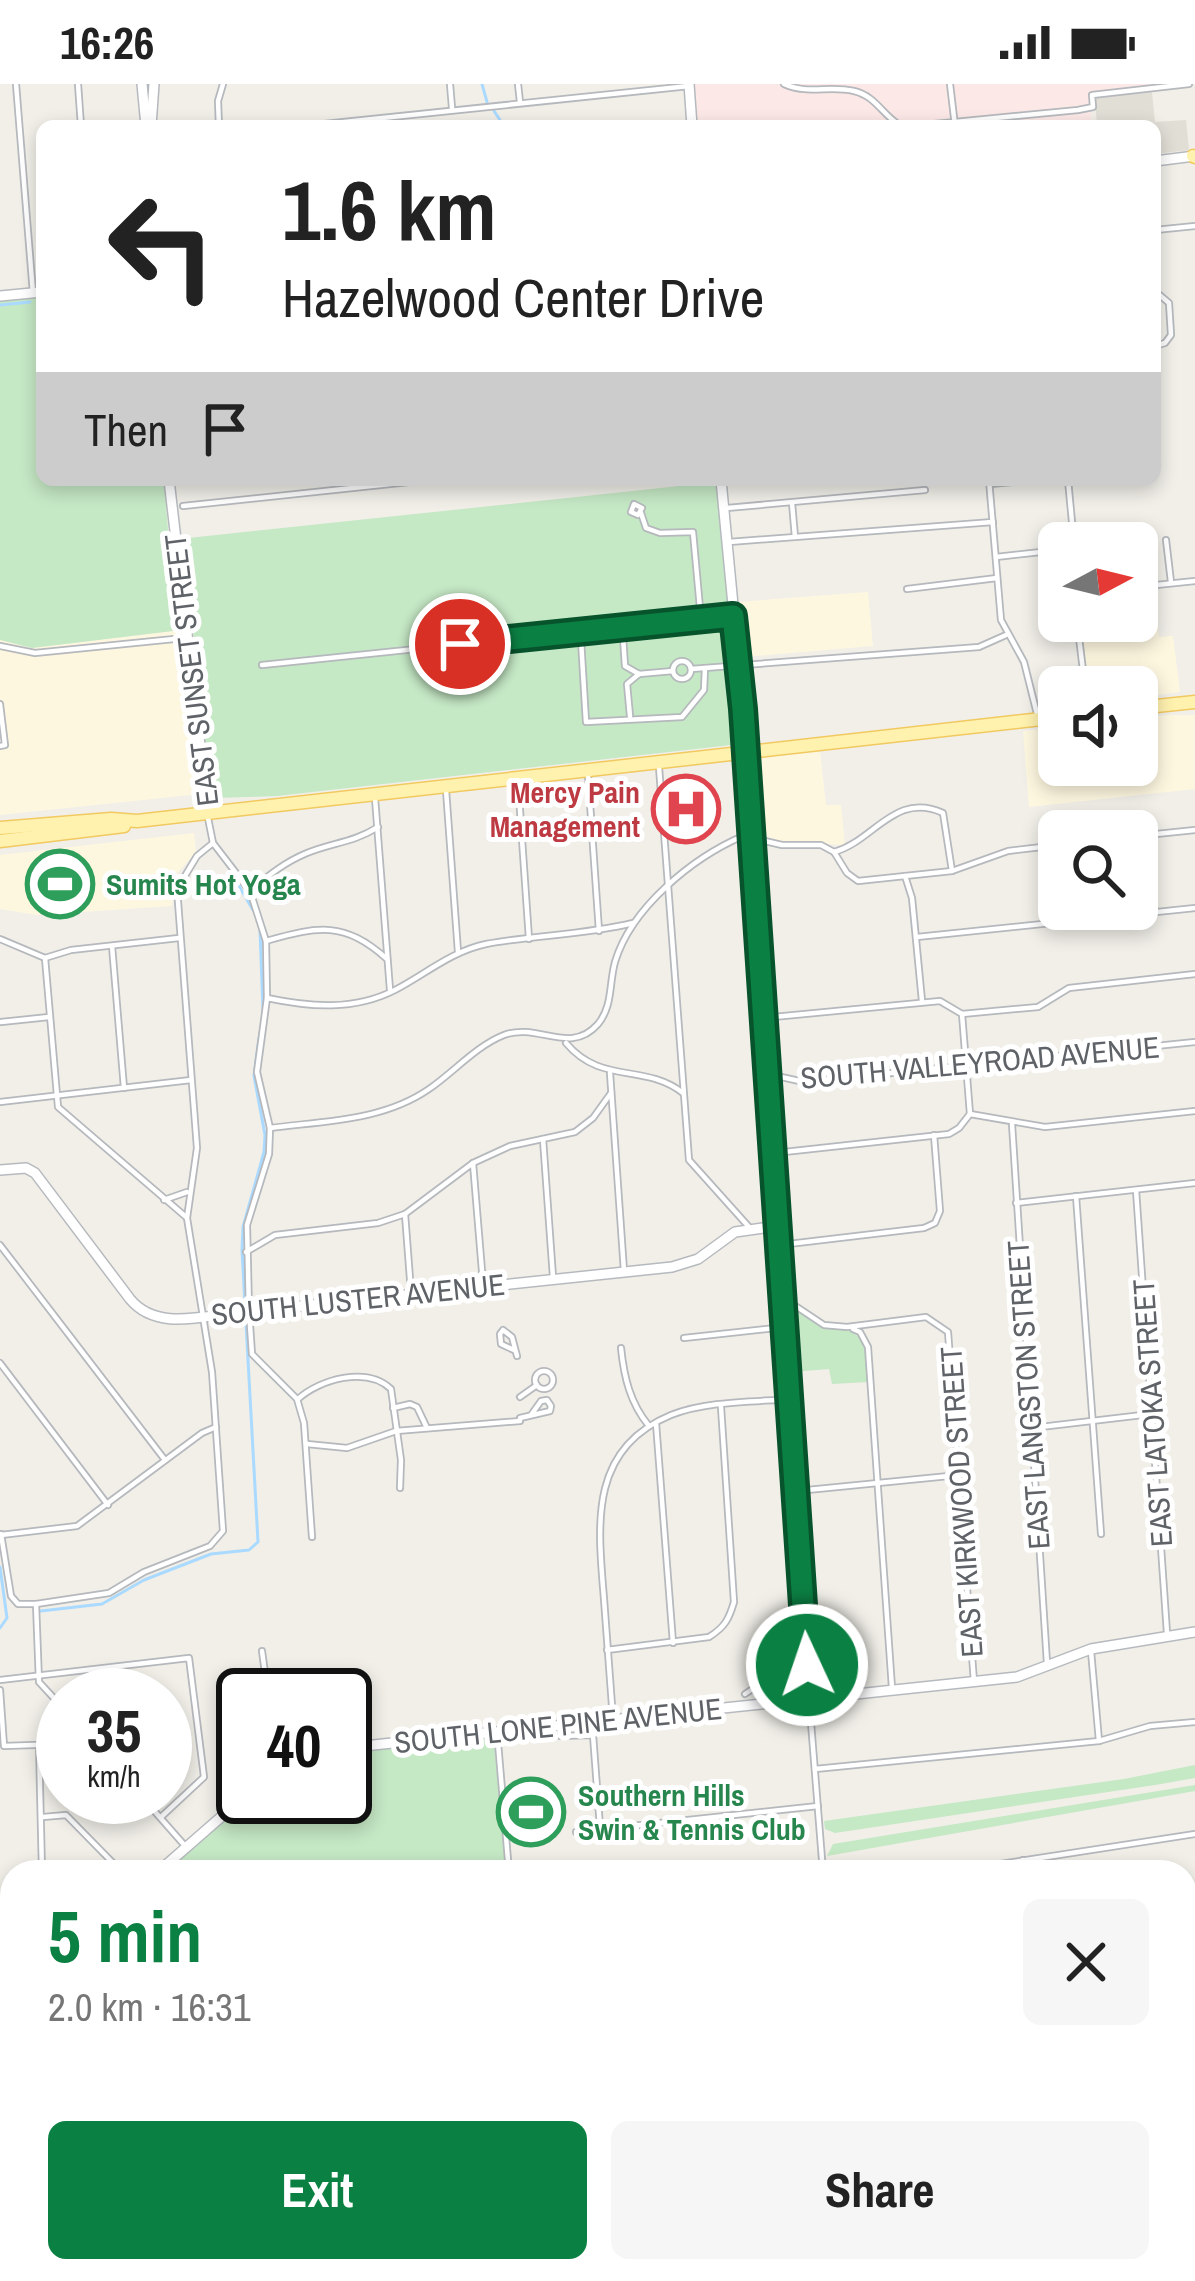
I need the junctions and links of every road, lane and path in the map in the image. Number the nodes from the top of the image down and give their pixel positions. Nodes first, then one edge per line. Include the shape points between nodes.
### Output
1 (16, 84) edge
2 (78, 84) edge
3 (142, 84) edge
4 (154, 84) edge
5 (450, 84) edge
6 (518, 84) edge
7 (586, 84) edge
8 (784, 84) edge
9 (950, 84) edge
10 (1189, 84) edge
11 (689, 85) edge
12 (222, 86) edge
13 (587, 97) junction
14 (520, 104) junction
15 (452, 111) junction
16 (81, 120) edge
17 (148, 120) edge
18 (150, 120) edge
19 (219, 120) edge
20 (363, 120) edge
21 (692, 120) edge
22 (896, 120) edge
23 (954, 120) edge
24 (990, 120) edge
25 (1194, 156) edge
26 (1161, 159) edge
27 (36, 223) edge
28 (27, 224) junction
29 (1195, 226) edge
30 (1161, 229) edge
31 (36, 285) edge
32 (36, 292) edge
33 (1161, 295) edge
34 (0, 296) edge
35 (1161, 344) edge
36 (171, 486) edge
37 (310, 486) edge
38 (351, 486) edge
39 (722, 486) edge
40 (989, 486) edge
41 (1069, 486) edge
42 (925, 490) dead end
43 (311, 492) junction
44 (792, 502) junction
45 (183, 506) dead end
46 (724, 508) junction
47 (641, 513) dead end
48 (992, 522) junction
49 (1072, 522) edge
50 (795, 537) junction
51 (1166, 540) dead end
52 (726, 542) junction
53 (1038, 552) edge
54 (995, 557) junction
55 (998, 578) junction
56 (1195, 581) edge
57 (1172, 584) junction
58 (1158, 585) edge
59 (907, 589) dead end
60 (733, 616) junction
61 (701, 619) junction
62 (1006, 635) junction
63 (188, 638) junction
64 (4, 648) edge
65 (0, 655) edge
66 (262, 664) dead end
67 (739, 665) junction
68 (705, 668) junction
69 (691, 669) junction
70 (674, 671) junction
71 (639, 674) junction
72 (1195, 701) edge
73 (0, 704) edge
74 (1158, 705) edge
75 (630, 720) junction
76 (1038, 720) joint
77 (0, 746) edge
78 (746, 751) junction
79 (659, 761) junction
80 (587, 769) junction
81 (517, 777) junction
82 (445, 784) junction
83 (374, 793) junction
84 (208, 813) junction
85 (137, 821) junction
86 (378, 827) junction
87 (0, 828) edge
88 (1195, 830) edge
89 (1158, 834) edge
90 (749, 836) junction
91 (0, 841) edge
92 (213, 843) junction
93 (1038, 848) edge
94 (834, 852) junction
95 (952, 871) junction
96 (905, 876) junction
97 (668, 887) junction
98 (250, 891) junction
99 (1195, 908) edge
100 (633, 923) junction
101 (599, 932) junction
102 (179, 938) junction
103 (917, 938) junction
104 (529, 939) junction
105 (0, 940) edge
106 (266, 941) junction
107 (112, 946) junction
108 (458, 954) junction
109 (45, 958) junction
110 (387, 959) junction
111 (1195, 974) edge
112 (390, 993) junction
113 (267, 998) junction
114 (922, 1001) junction
115 (962, 1014) junction
116 (49, 1017) junction
117 (762, 1018) junction
118 (1, 1022) edge
119 (565, 1041) junction
120 (1195, 1042) edge
121 (965, 1066) junction
122 (610, 1073) junction
123 (766, 1073) junction
124 (191, 1080) junction
125 (124, 1088) junction
126 (611, 1093) junction
127 (683, 1093) junction
128 (56, 1096) junction
129 (0, 1102) edge
130 (1195, 1111) edge
131 (970, 1114) junction
132 (1012, 1124) junction
133 (270, 1128) junction
134 (934, 1136) junction
135 (543, 1139) junction
136 (771, 1153) junction
137 (473, 1163) junction
138 (0, 1170) edge
139 (1195, 1184) edge
140 (1136, 1190) junction
141 (190, 1191) junction
142 (1076, 1196) junction
143 (164, 1200) junction
144 (1015, 1203) junction
145 (405, 1214) junction
146 (187, 1218) junction
147 (776, 1226) junction
148 (749, 1227) junction
149 (0, 1245) edge
150 (778, 1245) junction
151 (245, 1252) junction
152 (624, 1272) junction
153 (554, 1279) junction
154 (483, 1286) junction
155 (411, 1292) junction
156 (782, 1296) junction
157 (246, 1312) junction
158 (202, 1316) junction
159 (785, 1327) junction
160 (848, 1327) junction
161 (684, 1339) dead end
162 (621, 1348) dead end
163 (0, 1363) edge
164 (536, 1385) dead end
165 (520, 1397) dead end
166 (790, 1399) junction
167 (298, 1400) junction
168 (721, 1405) junction
169 (393, 1408) junction
170 (1151, 1414) junction
171 (530, 1415) dead end
172 (1092, 1421) junction
173 (653, 1425) junction
174 (216, 1427) junction
175 (427, 1428) junction
176 (1031, 1428) junction
177 (396, 1431) junction
178 (306, 1444) junction
179 (165, 1460) junction
180 (959, 1474) junction
181 (879, 1483) junction
182 (400, 1488) dead end
183 (796, 1492) junction
184 (108, 1505) junction
185 (0, 1534) edge
186 (1101, 1534) dead end
187 (312, 1537) dead end
188 (36, 1604) junction
189 (805, 1632) junction
190 (1195, 1632) edge
191 (1168, 1636) junction
192 (673, 1643) junction
193 (1090, 1648) junction
194 (608, 1650) junction
195 (262, 1651) dead end
196 (1047, 1666) junction
197 (38, 1668) edge
198 (105, 1668) edge
199 (190, 1668) edge
200 (264, 1668) edge
201 (36, 1676) edge
202 (0, 1680) edge
203 (192, 1682) edge
204 (974, 1682) junction
205 (0, 1690) edge
206 (892, 1690) junction
207 (746, 1694) dead end
208 (808, 1697) junction
209 (613, 1719) junction
210 (1195, 1722) edge
211 (559, 1724) junction
212 (497, 1731) junction
213 (1100, 1741) junction
214 (36, 1745) edge
215 (372, 1745) edge
216 (815, 1768) junction
217 (192, 1788) edge
218 (818, 1806) junction
219 (216, 1822) edge
220 (41, 1824) edge
221 (74, 1824) edge
222 (166, 1824) edge
223 (600, 1829) junction
224 (576, 1832) dead end
225 (1195, 1834) edge
226 (187, 1847) junction
227 (42, 1860) edge
228 (109, 1860) edge
229 (172, 1860) edge
230 (508, 1860) edge
231 (823, 1860) edge
232 (1023, 1860) edge

1 - 28 street
2 - 16 street
3 - 17 street
4 - 18 street
5 - 15 street
6 - 14 street
7 - 13 street
8 - 22 street via 858,92
9 - 23 street
10 - 24 street via 1092,95 1093,107
11 - 13 street
11 - 21 street
12 - 19 street
13 - 14 street
14 - 15 street
15 - 20 street
25 - 26 street
27 - 28 street
28 - 31 street
29 - 30 street
32 - 34 street
33 - 35 street via 1171,335
36 - 63 street, EAST SUNSET STREET
37 - 43 street
38 - 43 street
39 - 46 street
40 - 48 street
41 - 49 street
42 - 44 street
43 - 45 street
44 - 46 street
44 - 50 street
46 - 52 street
47 - 61 street via 653,532 693,532
48 - 50 street
48 - 54 street
50 - 52 street
51 - 57 street
52 - 60 street
53 - 54 street
54 - 55 street
55 - 59 street
55 - 62 street
56 - 57 street
57 - 58 street
60 - 61 street
60 - 67 street
61 - 66 street
62 - 67 street via 974,648
62 - 76 street via 1024,662
63 - 64 street via 35,653
63 - 84 street, EAST SUNSET STREET
64 - 65 street
67 - 68 street
67 - 78 street
68 - 69 street
68 - 75 street via 704,690 682,717
69 - 70 street via 681,661
69 - 70 street via 685,679
70 - 71 street
71 - 75 street via 627,684
71 - 75 street via 626,666 623,637 581,640 586,722
72 - 74 main road
73 - 77 street
76 - 78 main road
78 - 79 main road
78 - 90 street
79 - 80 main road
79 - 97 street
80 - 81 main road
80 - 101 street
81 - 82 main road
81 - 104 street
82 - 83 main road
82 - 108 street
83 - 84 main road
83 - 86 street
84 - 85 main road
84 - 92 street, EAST SUNSET STREET
85 - 87 main road
85 - 91 main road
86 - 98 street via 279,866
86 - 110 street
88 - 89 street
90 - 94 street
90 - 97 street
90 - 117 street
92 - 98 street, EAST SUNSET STREET
92 - 102 street via 177,889
93 - 95 street
94 - 95 street via 862,841 893,812 922,808 943,813
94 - 96 street via 858,880
95 - 96 street
96 - 103 street
97 - 100 street
97 - 127 street
98 - 106 street, EAST SUNSET STREET
99 - 103 street
100 - 101 street
100 - 119 street via 607,1008 585,1035
101 - 104 street
102 - 107 street
102 - 124 street
103 - 114 street
104 - 108 street
105 - 109 street
106 - 110 street via 342,930
106 - 113 street, EAST SUNSET STREET
107 - 109 street
107 - 125 street
108 - 112 street
109 - 116 street
110 - 112 street
111 - 115 street via 1069,988 1038,1007
112 - 113 street via 329,1007
113 - 133 street, EAST SUNSET STREET via 257,1072
114 - 115 street via 940,1000
114 - 117 street
115 - 121 street
116 - 118 street
116 - 128 street
117 - 123 street
119 - 122 street
119 - 133 street via 541,1031 502,1035 404,1104
120 - 121 street, SOUTH VALLEYROAD AVENUE
121 - 123 street, SOUTH VALLEYROAD AVENUE via 803,1082
121 - 131 street
122 - 126 street
122 - 127 street via 667,1081
123 - 136 street
124 - 125 street
124 - 141 street via 197,1148
125 - 128 street
126 - 135 street via 575,1132
126 - 152 street
127 - 148 street via 689,1160
128 - 129 street
128 - 143 street via 58,1107
130 - 132 street
131 - 132 street
131 - 134 street via 959,1128
132 - 144 street, EAST LANGSTON STREET
133 - 151 street, EAST SUNSET STREET
134 - 136 street
134 - 150 street via 935,1222
135 - 137 street
135 - 153 street
136 - 147 street
137 - 145 street
137 - 154 street
138 - 158 street, SOUTH LUSTER AVENUE via 35,1173 142,1312 156,1319
139 - 140 street
140 - 142 street
140 - 170 street, EAST LATOKA STREET
141 - 143 street
141 - 146 street
142 - 144 street
142 - 172 street
143 - 146 street
144 - 176 street, EAST LANGSTON STREET
145 - 151 street via 275,1235
145 - 155 street
146 - 158 street
147 - 148 street, SOUTH LUSTER AVENUE
147 - 150 street
148 - 152 street, SOUTH LUSTER AVENUE via 686,1265
149 - 179 street
150 - 156 street
151 - 157 street, EAST SUNSET STREET
152 - 153 street, SOUTH LUSTER AVENUE
153 - 154 street, SOUTH LUSTER AVENUE
154 - 155 street, SOUTH LUSTER AVENUE
155 - 157 street, SOUTH LUSTER AVENUE
156 - 159 street
156 - 160 street via 824,1325
157 - 158 street, SOUTH LUSTER AVENUE
157 - 167 street, EAST SUNSET STREET via 252,1354
158 - 174 street
159 - 161 street
159 - 166 street
160 - 180 street, EAST KIRKWOOD STREET via 926,1317 949,1332
160 - 181 street via 868,1347
162 - 173 street via 628,1389
163 - 184 street
164 - 165 street
166 - 168 street
166 - 183 street
167 - 169 street via 316,1383 374,1376 391,1389
167 - 178 street
168 - 173 street
168 - 192 street via 734,1602 723,1628
169 - 175 street via 417,1407
169 - 177 street
170 - 172 street
170 - 191 street, EAST LATOKA STREET
171 - 175 street
172 - 176 street
172 - 186 street
173 - 192 street
173 - 194 street via 625,1448 605,1482 598,1517
174 - 179 street
174 - 188 street via 223,1531 210,1546 101,1596
175 - 177 street
176 - 196 street, EAST LANGSTON STREET
177 - 178 street via 347,1448
177 - 182 street
178 - 187 street
179 - 184 street
180 - 181 street
180 - 204 street, EAST KIRKWOOD STREET
181 - 183 street
181 - 206 street
183 - 189 street
184 - 185 street via 77,1526
185 - 188 street via 11,1596
188 - 197 street
189 - 207 street
189 - 208 street
190 - 191 street, SOUTH LONE PINE AVENUE
191 - 193 street, SOUTH LONE PINE AVENUE
192 - 194 street
193 - 196 street, SOUTH LONE PINE AVENUE
193 - 213 street
194 - 209 street
195 - 200 street
196 - 204 street, SOUTH LONE PINE AVENUE
198 - 199 street via 189,1658
201 - 202 street
203 - 217 street via 204,1777
204 - 206 street, SOUTH LONE PINE AVENUE
205 - 214 street via 4,1746
206 - 208 street, SOUTH LONE PINE AVENUE
208 - 209 street, SOUTH LONE PINE AVENUE
208 - 216 street
209 - 211 street, SOUTH LONE PINE AVENUE
210 - 213 street
211 - 212 street, SOUTH LONE PINE AVENUE
211 - 223 street via 560,1736 593,1735
212 - 215 street, SOUTH LONE PINE AVENUE
212 - 230 street
213 - 216 street
216 - 218 street
218 - 223 street
218 - 231 street
219 - 226 street
220 - 227 street
221 - 228 street
222 - 226 street
223 - 224 street
225 - 232 street
226 - 229 street

